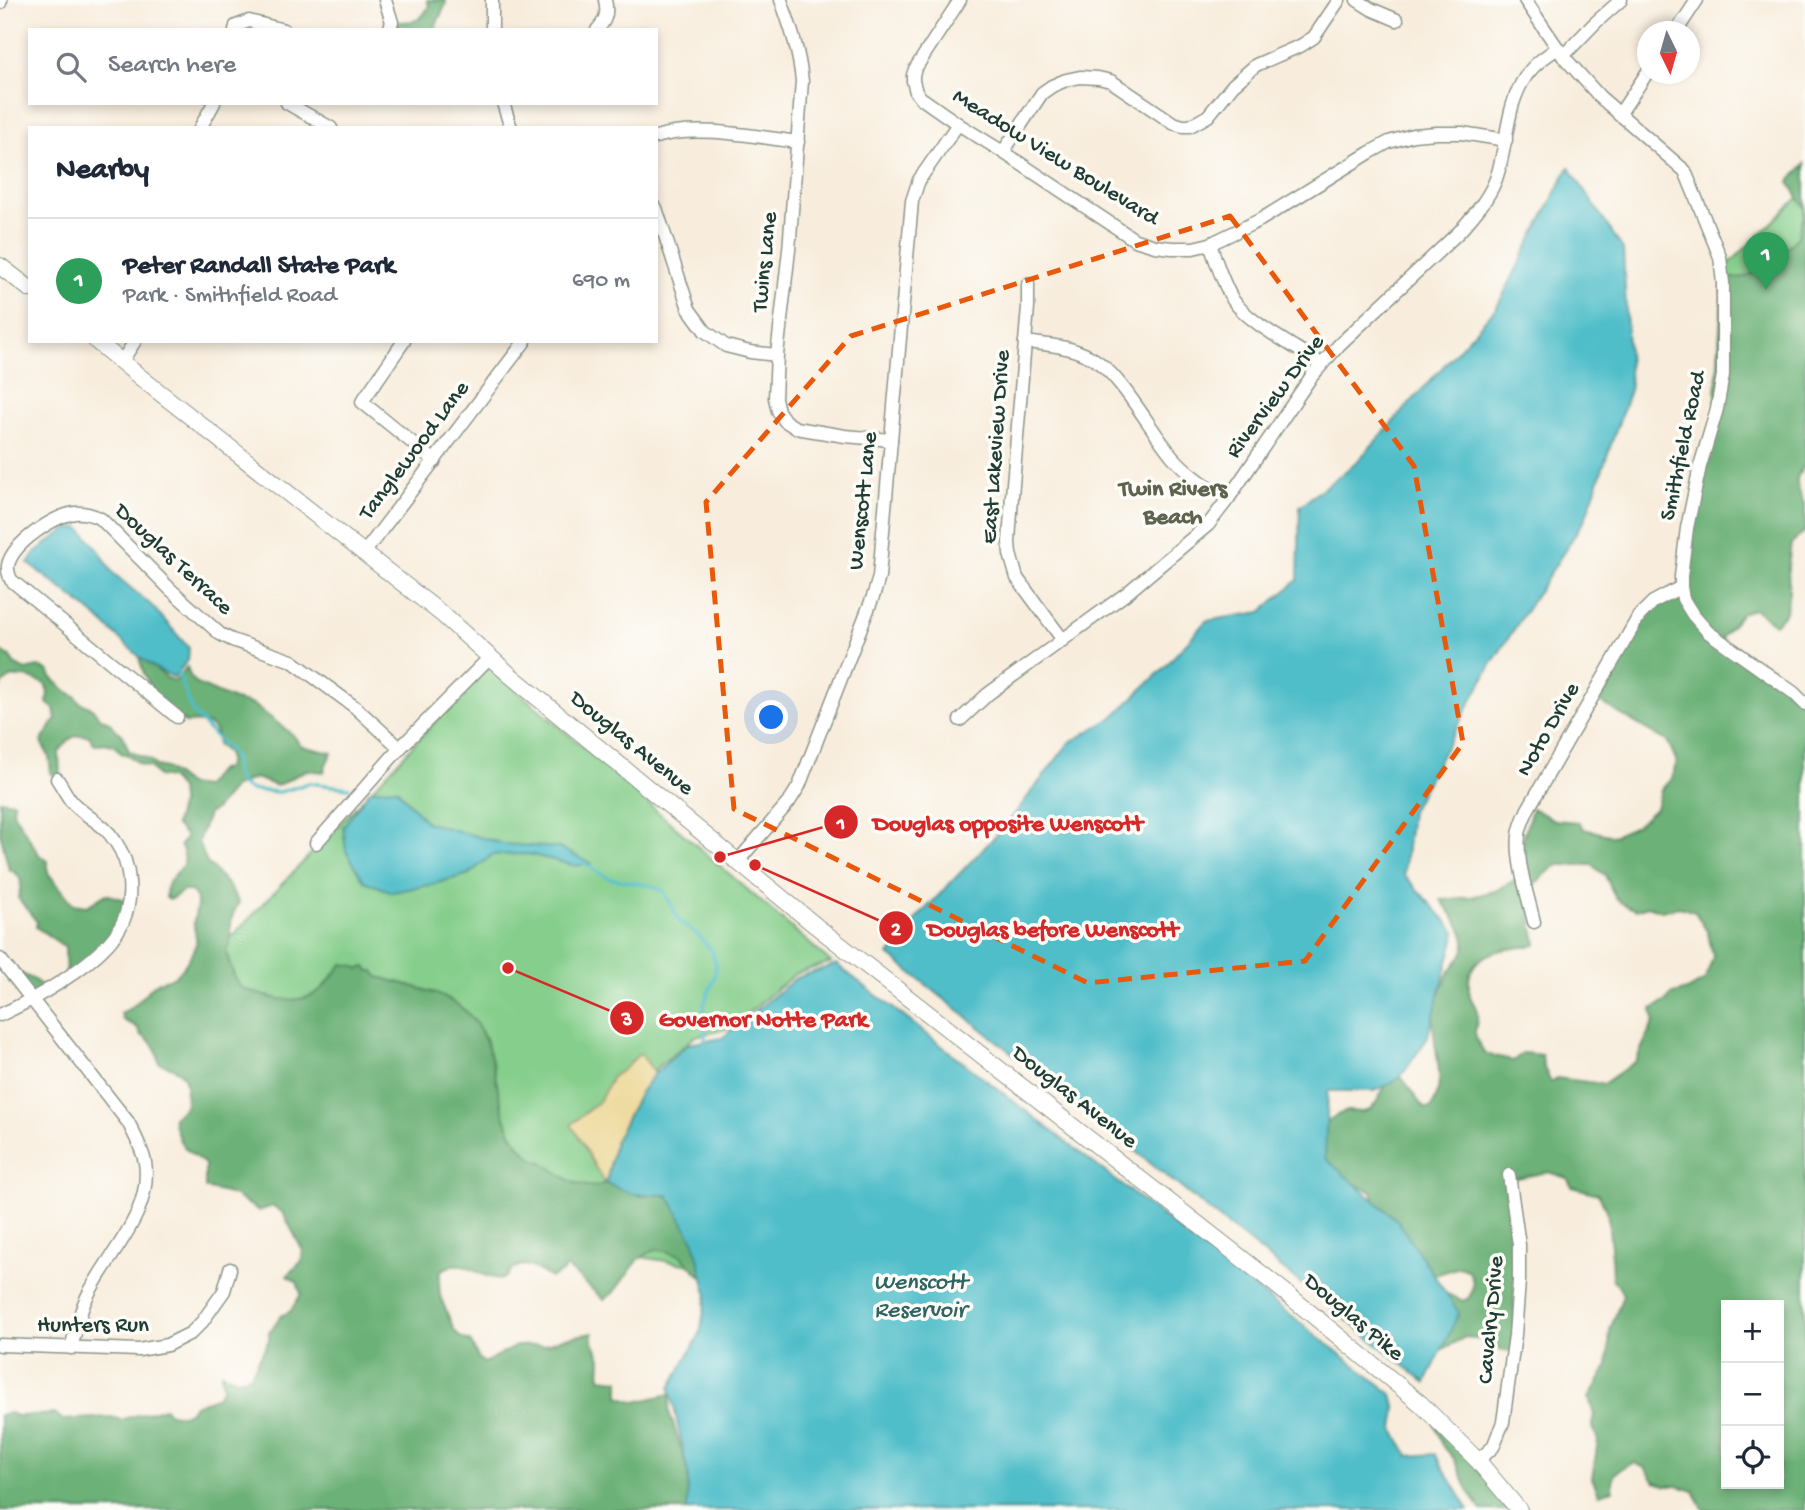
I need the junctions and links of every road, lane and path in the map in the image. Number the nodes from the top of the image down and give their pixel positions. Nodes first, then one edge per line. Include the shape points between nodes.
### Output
1 (385, 0) edge
2 (492, 0) edge
3 (605, 0) edge
4 (780, 0) edge
5 (961, 0) edge
6 (1339, 0) edge
7 (1357, 0) edge
8 (1525, 0) edge
9 (1621, 0) edge
10 (1697, 0) edge
11 (1397, 20) dead end
12 (1683, 21) edge
13 (235, 28) edge
14 (276, 28) edge
15 (390, 28) edge
16 (492, 28) edge
17 (599, 28) edge
18 (1561, 52) junction
19 (1640, 84) edge
20 (213, 105) edge
21 (291, 105) edge
22 (504, 105) edge
23 (1619, 115) junction
24 (958, 124) junction
25 (201, 126) edge
26 (327, 126) edge
27 (510, 126) edge
28 (658, 136) edge
29 (1506, 140) junction
30 (798, 142) junction
31 (1003, 152) junction
32 (658, 214) edge
33 (1210, 244) junction
34 (0, 266) edge
35 (1028, 284) dead end
36 (28, 287) edge
37 (1025, 342) junction
38 (99, 343) edge
39 (134, 343) edge
40 (403, 343) edge
41 (523, 343) edge
42 (777, 355) junction
43 (122, 361) junction
44 (1321, 364) junction
45 (891, 440) junction
46 (435, 461) junction
47 (1228, 499) junction
48 (364, 553) junction
49 (1681, 587) junction
50 (1063, 640) junction
51 (489, 658) junction
52 (1805, 704) edge
53 (177, 717) dead end
54 (960, 720) dead end
55 (400, 748) junction
56 (57, 779) dead end
57 (316, 843) dead end
58 (738, 861) junction
59 (1534, 922) dead end
60 (0, 959) edge
61 (33, 1000) junction
62 (0, 1015) edge
63 (1509, 1175) dead end
64 (1140, 1180) joint
65 (230, 1269) dead end
66 (0, 1345) edge
67 (71, 1348) junction
68 (1478, 1461) junction
69 (1519, 1510) edge

1 - 15 street
2 - 16 street
3 - 17 street via 606,15
4 - 30 street, Twins Lane via 800,56
5 - 24 street, Meadow View Boulevard via 913,75 921,98
6 - 31 street via 1314,37 1256,65 1199,122 1190,126 1172,123 1111,81 1080,77 1042,93
7 - 11 street
8 - 18 street, Smithfield Road
9 - 18 street, Riverview Drive
10 - 12 street
13 - 14 street via 249,21
18 - 23 street, Smithfield Road
18 - 29 street, Riverview Drive via 1527,74 1514,102
19 - 23 street
20 - 25 street
21 - 26 street
22 - 27 street
23 - 49 street, Smithfield Road via 1685,171 1720,257 1723,375 1687,528
24 - 31 street, Meadow View Boulevard
24 - 45 street, Wenscott Lane via 919,180 912,201
28 - 30 street via 678,131 705,132
29 - 33 street, Meadow View Boulevard via 1437,133 1389,142 1260,220
29 - 44 street, Riverview Drive via 1496,179 1476,214
30 - 42 street, Twins Lane
31 - 33 street, Meadow View Boulevard via 1135,240 1171,248
32 - 42 street via 689,309 705,331 726,346
33 - 44 street via 1229,293 1242,311
34 - 36 main road
35 - 37 street, East Lakeview Drive
37 - 47 street via 1071,348 1107,369 1184,470
37 - 50 street, East Lakeview Drive via 1010,554 1017,578
38 - 43 main road, Douglas Avenue
39 - 43 street
40 - 46 street via 362,402
41 - 46 street, Tanglewood Lane
42 - 45 street, Twins Lane via 775,398 785,421 796,428
43 - 48 main road, Douglas Avenue
44 - 47 street, Riverview Drive
45 - 58 street, Wenscott Lane via 874,594 799,786
46 - 48 street, Tanglewood Lane
47 - 50 street, Riverview Drive via 1183,547
48 - 51 main road, Douglas Avenue
49 - 52 street via 1683,599 1707,632
49 - 59 street, Noto Drive via 1653,602 1639,616 1525,816 1519,846
50 - 54 street, Riverview Drive
51 - 55 street
51 - 58 main road, Douglas Avenue
53 - 55 street, Douglas Terrace via 11,580 8,562 24,541 49,522 82,513 101,519 220,634 292,661 355,707
55 - 57 street
56 - 61 street via 72,803 114,838 124,855 130,890 124,922 101,953
58 - 64 main road, Douglas Avenue
60 - 61 street
61 - 62 street
61 - 67 street via 128,1122 144,1159 146,1177 143,1200 132,1224 86,1297
63 - 68 street, Cavalry Drive via 1520,1245 1516,1325 1506,1413 1493,1447
64 - 68 main road, Douglas Pike via 1421,1404
65 - 67 street, Hunters Run via 214,1306 191,1333 178,1340 139,1350
66 - 67 street, Hunters Run
68 - 69 main road, Douglas Pike

